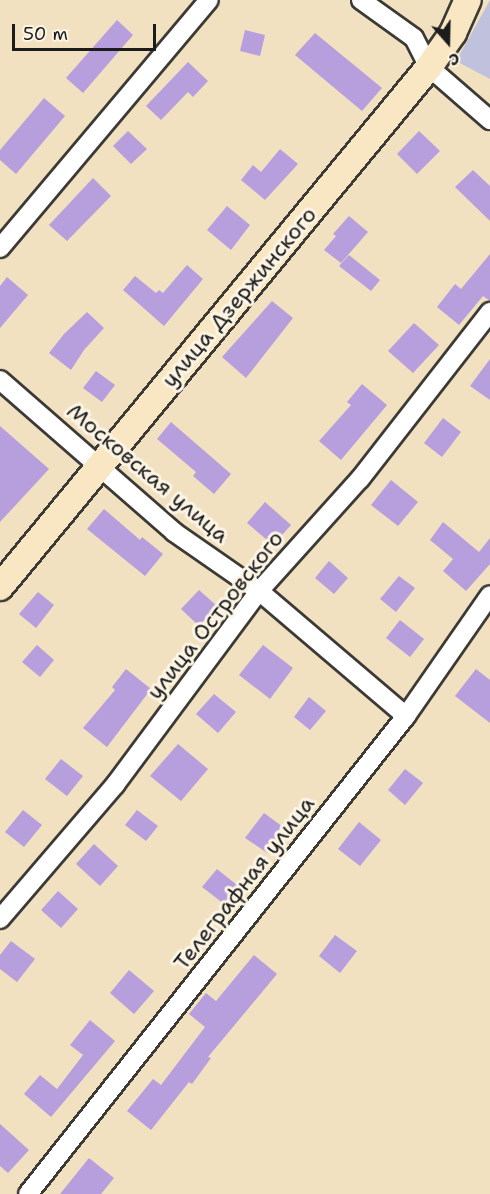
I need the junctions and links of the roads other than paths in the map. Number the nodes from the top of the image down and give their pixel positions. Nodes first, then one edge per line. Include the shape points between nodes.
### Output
1 (209, 0) edge
2 (361, 0) edge
3 (468, 0) edge
4 (429, 67) junction
5 (490, 120) edge
6 (0, 248) edge
7 (490, 312) edge
8 (0, 380) edge
9 (98, 467) junction
10 (0, 587) edge
11 (259, 591) junction
12 (490, 595) edge
13 (406, 716) junction
14 (0, 919) edge
15 (28, 1194) edge

1 - 6 street
2 - 4 street via 414,38
3 - 4 street, улица Дзержинского via 453,33
4 - 5 street
4 - 9 street, улица Дзержинского
7 - 11 street, улица Островского via 360,479
8 - 9 street, Московская улица
9 - 10 street, улица Дзержинского
9 - 11 street, Московская улица via 174,532
11 - 13 street, Московская улица
11 - 14 street, улица Островского via 115,785
12 - 13 street, Телеграфная улица
13 - 15 street, Телеграфная улица

